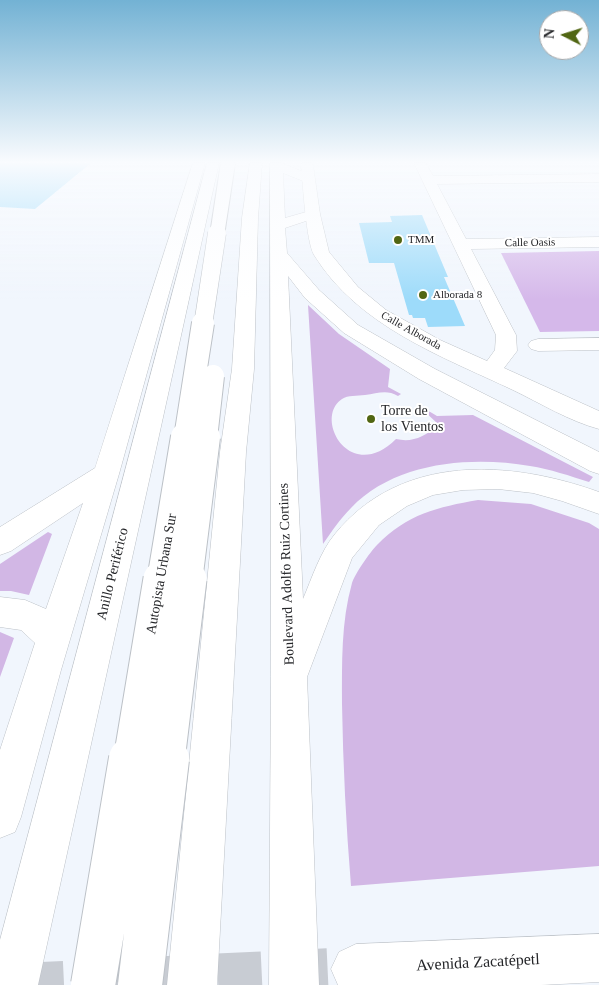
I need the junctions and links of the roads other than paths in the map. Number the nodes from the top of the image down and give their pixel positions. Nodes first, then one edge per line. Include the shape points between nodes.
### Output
1 (189, 209) edge
2 (195, 209) edge
3 (221, 209) edge
4 (232, 209) edge
5 (254, 209) edge
6 (275, 209) edge
7 (312, 209) edge
8 (443, 209) edge
9 (313, 214) junction
10 (278, 240) junction
11 (599, 242) edge
12 (461, 244) junction
13 (599, 344) edge
14 (538, 345) dead end
15 (490, 370) junction
16 (599, 422) edge
17 (599, 464) edge
18 (106, 474) junction
19 (599, 504) edge
20 (0, 542) edge
21 (0, 612) edge
22 (52, 642) junction
23 (290, 677) junction
24 (0, 817) edge
25 (599, 958) edge
26 (356, 968) tunnel mouth
27 (13, 985) edge
28 (93, 985) edge
29 (140, 985) edge
30 (192, 985) edge
31 (294, 985) edge

1 - 18 main road
2 - 27 main road, Anillo Periférico via 179,300
3 - 28 main road, Autopista Urbana Sur, bridge
4 - 29 main road, Autopista Urbana Sur, bridge
5 - 30 main road via 250,218 243,369 233,452
6 - 10 main road, Boulevard Adolfo Ruiz Cortines
7 - 9 main road, Calle Alborada
8 - 12 main road
9 - 10 main road
9 - 15 main road, Calle Alborada via 321,253 352,291 379,314
10 - 17 main road via 297,279 351,329 427,374
10 - 23 main road, Boulevard Adolfo Ruiz Cortines
11 - 12 main road, Calle Oasis
12 - 15 main road via 506,335 506,351
13 - 14 main road
15 - 16 main road, Calle Alborada
18 - 20 main road
18 - 22 main road
19 - 23 main road via 545,486 493,478 440,483 398,496 369,516 344,545 333,564
21 - 22 main road via 31,617 42,624
22 - 24 main road
23 - 31 main road, Boulevard Adolfo Ruiz Cortines
25 - 26 main road, Avenida Zacatépetl

